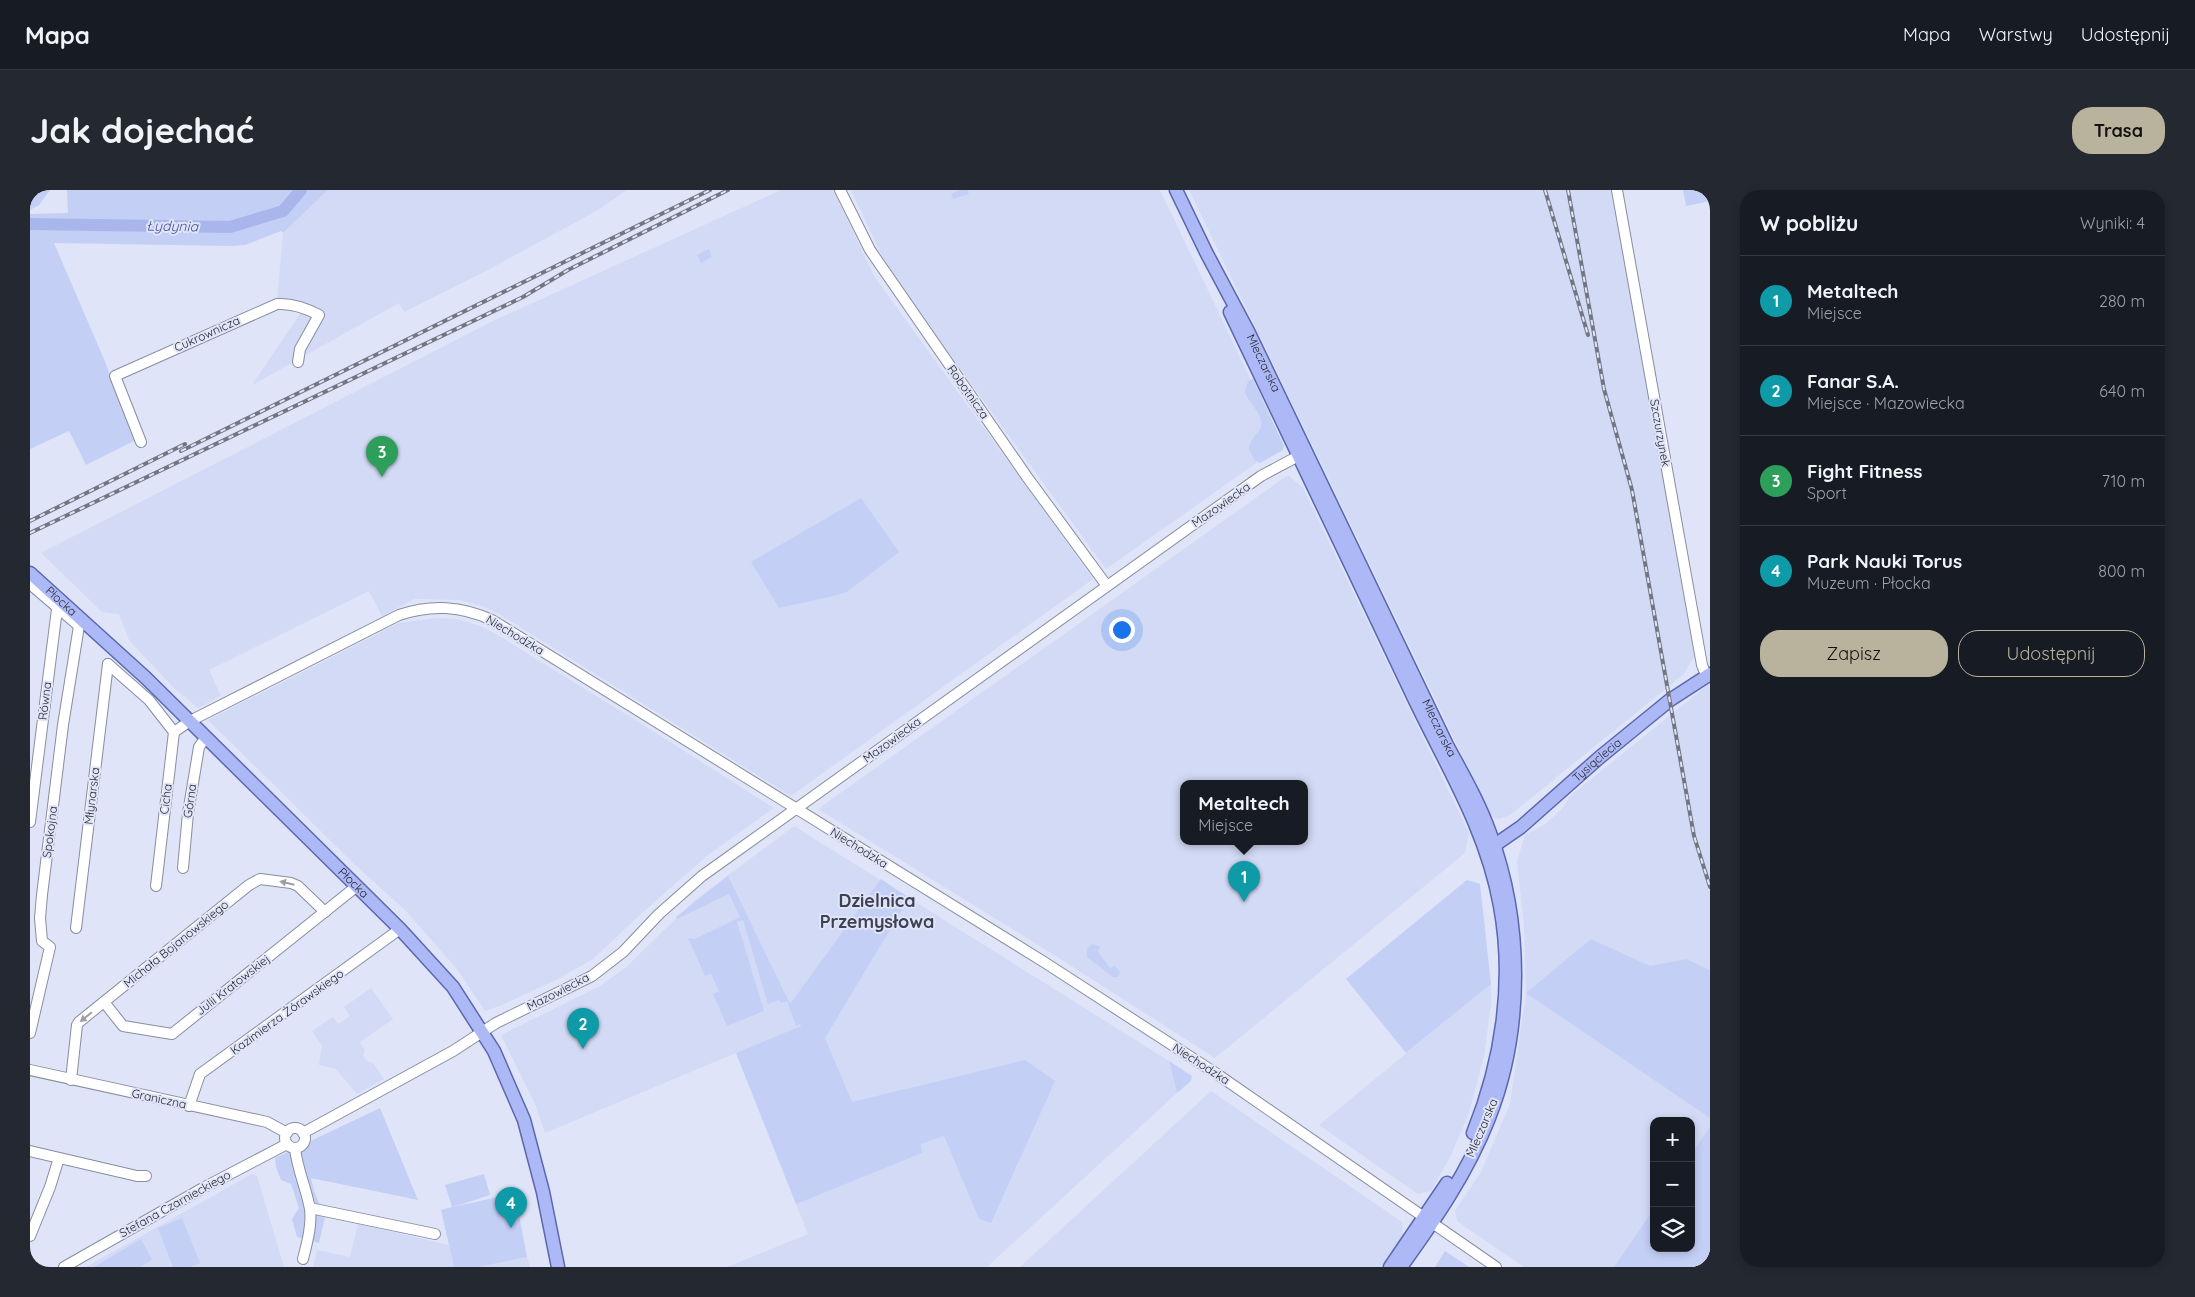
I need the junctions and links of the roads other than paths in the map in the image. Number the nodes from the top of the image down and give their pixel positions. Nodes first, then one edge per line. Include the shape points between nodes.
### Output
1 (840, 190) edge
2 (1176, 190) edge
3 (1617, 190) edge
4 (298, 362) dead end
5 (141, 442) dead end
6 (1302, 454) junction
7 (30, 573) edge
8 (30, 584) edge
9 (1107, 586) junction
10 (57, 609) junction
11 (1708, 675) edge
12 (190, 720) junction
13 (174, 732) junction
14 (206, 737) junction
15 (795, 809) junction
16 (30, 822) edge
17 (1490, 849) junction
18 (183, 868) dead end
19 (156, 886) dead end
20 (357, 886) junction
21 (324, 912) junction
22 (76, 928) dead end
23 (400, 928) junction
24 (104, 1002) junction
25 (483, 1032) junction
26 (30, 1033) edge
27 (30, 1070) edge
28 (71, 1080) junction
29 (189, 1106) junction
30 (303, 1132) junction
31 (290, 1142) junction
32 (30, 1151) edge
33 (59, 1158) junction
34 (146, 1176) dead end
35 (310, 1208) junction
36 (1428, 1220) junction
37 (435, 1234) dead end
38 (30, 1236) edge
39 (303, 1259) dead end
40 (64, 1267) edge
41 (558, 1267) edge
42 (1390, 1267) edge
43 (1401, 1267) edge
44 (1496, 1267) edge

1 - 9 street, Robotnicza via 870,250 1027,477
2 - 6 main road, Mleczarska via 1248,330
3 - 11 street, Szczurzynek via 1688,593 1702,665
4 - 5 street, Cukrownicza via 300,349 318,315 287,303 277,304 115,376
6 - 9 street, Mazowiecka via 1261,476
6 - 17 main road, Mleczarska via 1474,795
7 - 12 main road, Płocka
8 - 10 street
9 - 15 street, Mazowiecka
10 - 16 street, Równa
10 - 26 street, Spokojna via 79,626 42,895 42,941 50,947
11 - 17 main road, Tysiąclecia via 1670,700 1600,756 1527,822
12 - 13 street
12 - 14 main road, Płocka
12 - 15 street, Niechodzka via 399,615 424,608 452,607 492,620
13 - 19 street, Cicha
13 - 22 street, Młynarska via 149,700 108,664
14 - 18 street, Górna via 198,748
14 - 20 main road, Płocka
15 - 25 street, Mazowiecka via 702,876 623,952 592,976
15 - 36 street, Niechodzka via 1044,962 1210,1070
17 - 36 main road, Mleczarska via 1504,939 1506,971 1502,1028 1489,1089 1470,1140
20 - 21 street, Julii Kratowskiej
20 - 23 main road, Płocka
21 -> 24 street, Michała Bojanowskiego via 298,886 260,879
21 - 24 street, Julii Kratowskiej via 172,1034 123,1026
23 - 25 main road, Płocka via 448,980
23 - 29 street, Kazimierza Żórawskiego via 200,1074
24 -> 28 street, Michała Bojanowskiego via 77,1025
25 - 30 street
25 - 41 main road, Płocka via 524,1120
27 - 28 street, Graniczna
28 - 29 street, Graniczna
29 - 31 street, Graniczna via 266,1122
30 - 31 street via 303,1143
30 - 31 street via 296,1128 290,1130
31 - 35 street
31 - 40 street, Stefana Czarnieckiego
32 - 33 street
33 - 34 street
33 - 38 street
35 - 37 street
35 - 39 street
36 - 42 main road
36 - 43 main road
36 - 44 street, Niechodzka

